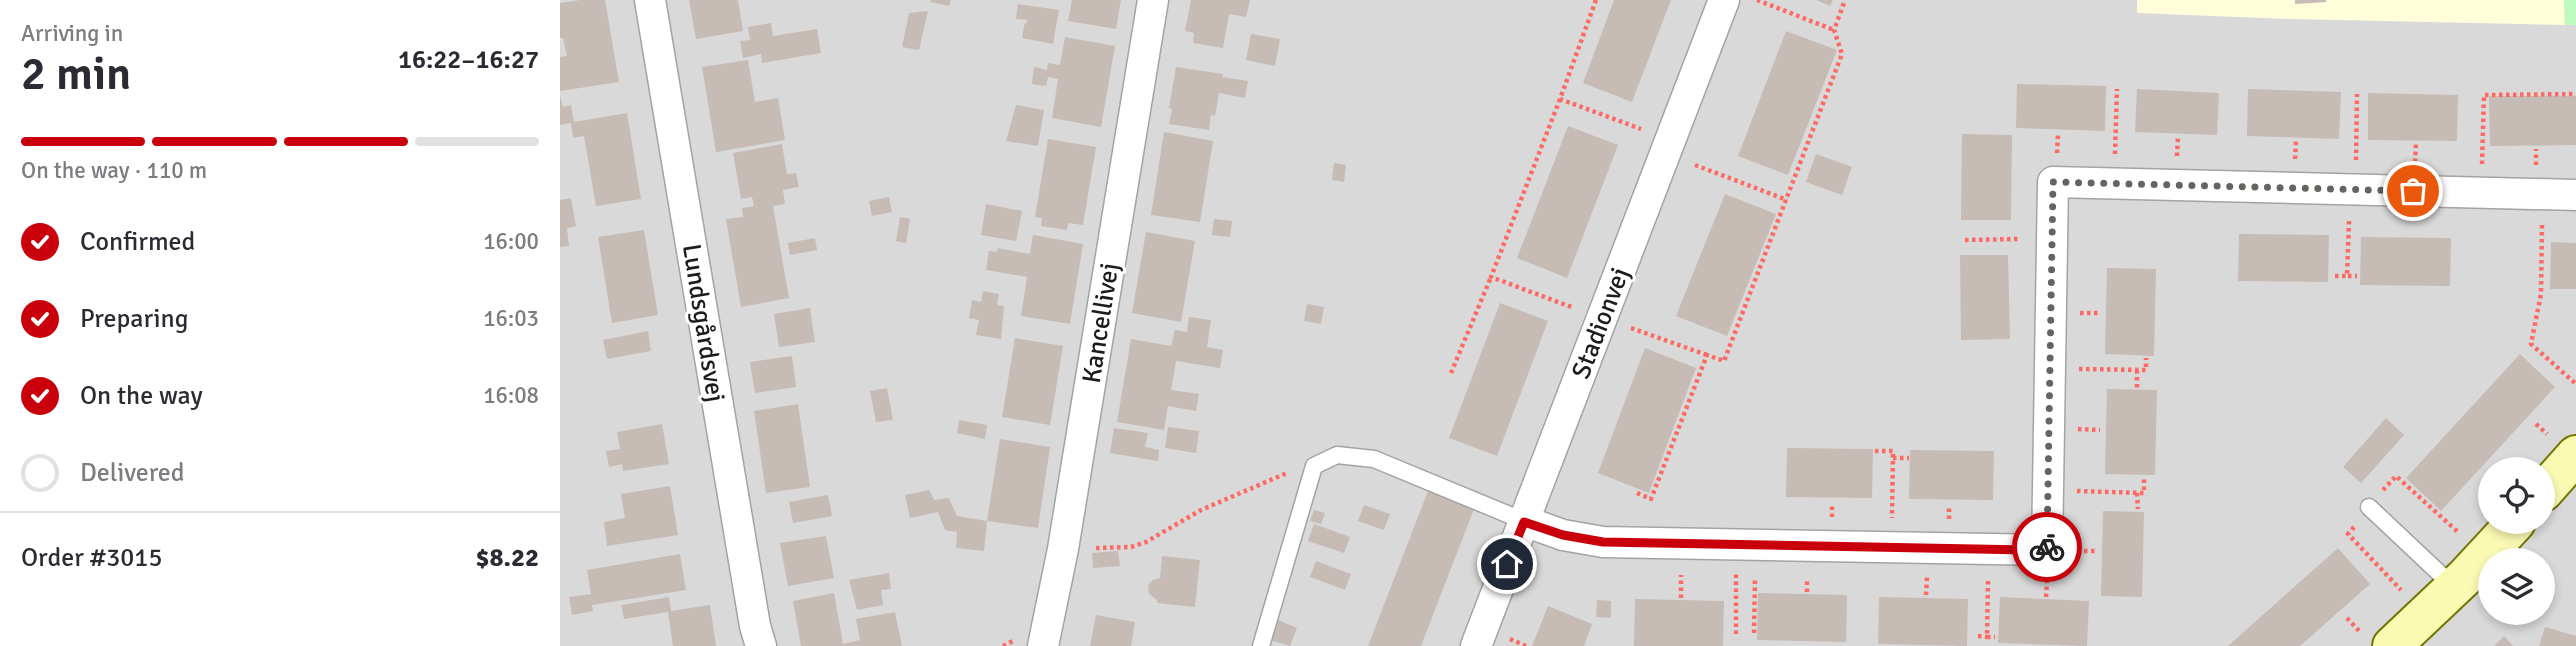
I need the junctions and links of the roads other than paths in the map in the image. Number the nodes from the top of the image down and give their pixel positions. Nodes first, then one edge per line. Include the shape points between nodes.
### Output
1 (650, 0) edge
2 (1153, 0) edge
3 (1724, 0) edge
4 (2576, 195) edge
5 (2576, 455) edge
6 (2555, 479) edge
7 (2369, 508) dead end
8 (1524, 522) junction
9 (2504, 534) edge
10 (2454, 587) junction
11 (761, 646) edge
12 (1043, 646) edge
13 (1261, 646) edge
14 (1476, 646) edge
15 (2392, 646) edge

1 - 11 street, Lundsgårdsvej
2 - 12 street, Kancellivej
3 - 8 street, Stadionvej
4 - 8 street via 2053,182 2047,550 1603,542
5 - 6 street
7 - 10 lane
8 - 13 lane via 1374,459 1337,455 1314,466
8 - 14 street, Stadionvej
9 - 10 street
10 - 15 street

